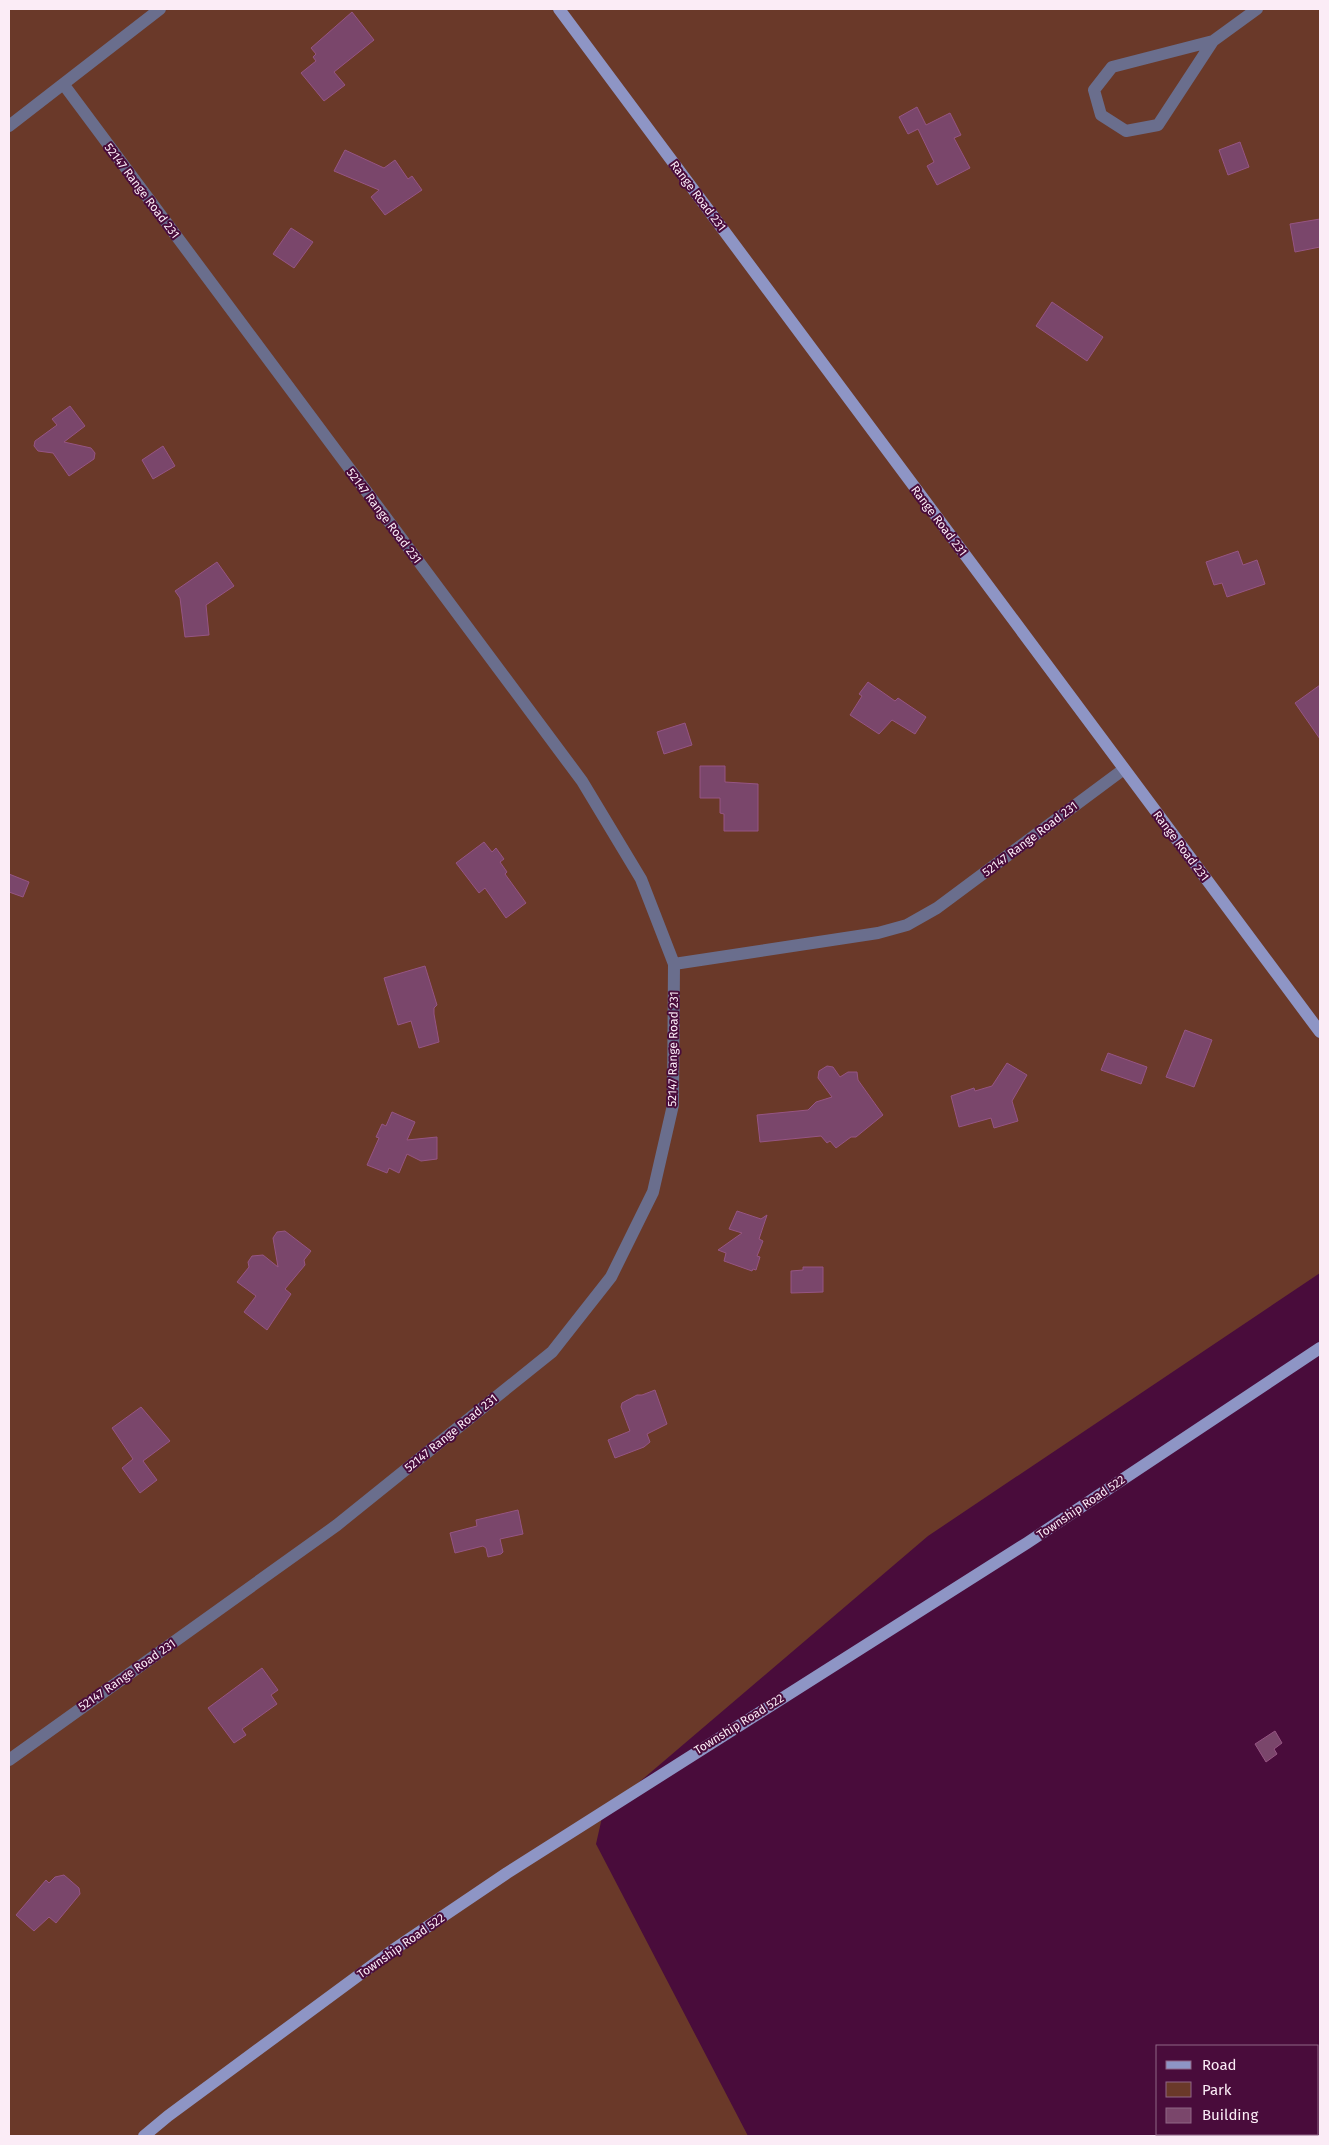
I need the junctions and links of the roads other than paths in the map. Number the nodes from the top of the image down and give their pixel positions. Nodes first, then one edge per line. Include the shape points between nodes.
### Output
1 (160, 9) edge
2 (559, 9) edge
3 (1257, 9) edge
4 (1213, 41) junction
5 (64, 85) junction
6 (9, 126) edge
7 (1124, 769) junction
8 (674, 964) junction
9 (1320, 1032) edge
10 (1320, 1348) edge
11 (9, 1760) edge
12 (168, 2116) junction
13 (134, 2136) edge
14 (144, 2136) edge

1 - 5 street
2 - 7 main road, Range Road 231
3 - 4 street
4 - 4 street via 1112,67 1094,90 1100,115 1126,131 1158,126
5 - 6 street
5 - 8 street, 52147 Range Road 231 via 582,782 641,879
7 - 8 street, 52147 Range Road 231 via 937,908 907,925 842,940
7 - 9 main road, Range Road 231
8 - 11 street, 52147 Range Road 231 via 673,1105 653,1192 611,1277 552,1352 337,1525
10 - 12 main road, Township Road 522 via 1027,1543 507,1873 393,1950
12 - 13 main road, Township Road 522
12 - 14 main road, Township Road 522

